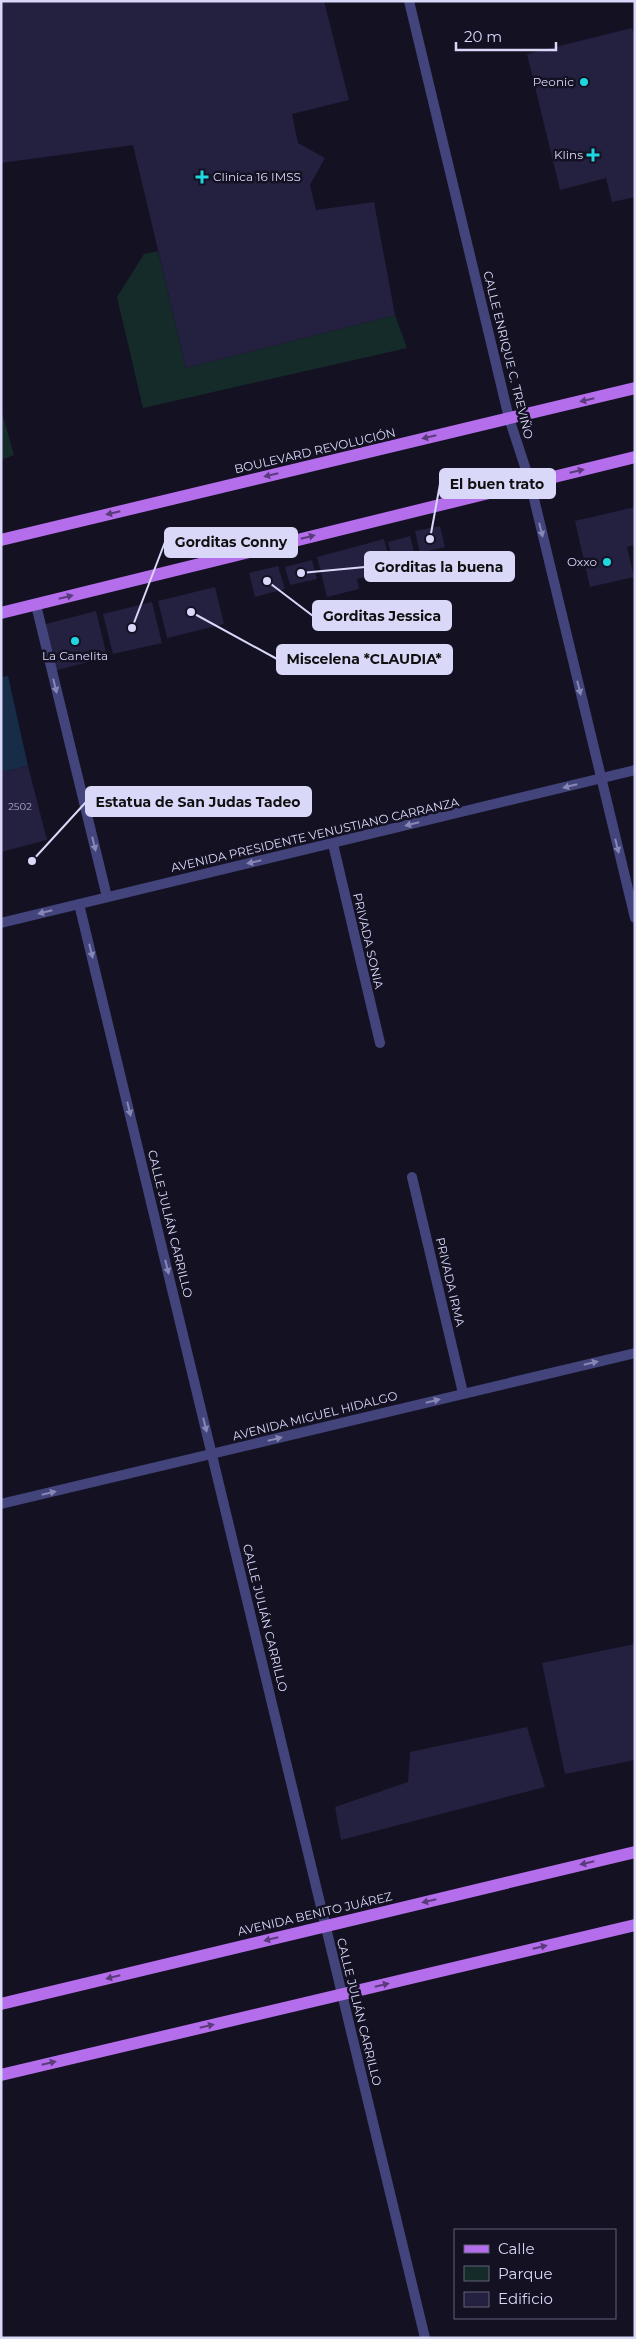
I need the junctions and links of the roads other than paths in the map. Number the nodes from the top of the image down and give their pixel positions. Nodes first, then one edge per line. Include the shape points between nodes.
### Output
1 (409, 1) edge
2 (635, 388) edge
3 (509, 418) junction
4 (635, 457) edge
5 (530, 482) junction
6 (1, 540) edge
7 (36, 605) junction
8 (1, 613) edge
9 (635, 770) edge
10 (601, 778) junction
11 (332, 844) junction
12 (107, 897) junction
13 (79, 904) junction
14 (635, 918) edge
15 (1, 923) edge
16 (380, 1043) dead end
17 (412, 1177) dead end
18 (635, 1353) edge
19 (463, 1394) junction
20 (212, 1454) junction
21 (1, 1504) edge
22 (635, 1852) edge
23 (635, 1925) edge
24 (326, 1926) junction
25 (342, 1994) junction
26 (1, 2004) edge
27 (1, 2075) edge
28 (425, 2338) edge

1 - 3 street, CALLE ENRIQUE C. TREVIÑO
2 -> 3 main road, BOULEVARD REVOLUCIÓN
3 - 5 street, CALLE ENRIQUE C. TREVIÑO
3 -> 6 main road, BOULEVARD REVOLUCIÓN
5 -> 4 main road
7 -> 5 main road
5 -> 10 street, CALLE ENRIQUE C. TREVIÑO
7 - 8 main road
7 -> 12 street
9 - 10 street, AVENIDA PRESIDENTE VENUSTIANO CARRANZA
10 -> 11 street, AVENIDA PRESIDENTE VENUSTIANO CARRANZA
10 -> 14 street, CALLE ENRIQUE C. TREVIÑO
11 -> 12 street, AVENIDA PRESIDENTE VENUSTIANO CARRANZA
11 - 16 street, PRIVADA SONIA
12 - 13 street, AVENIDA PRESIDENTE VENUSTIANO CARRANZA
13 -> 15 street, AVENIDA PRESIDENTE VENUSTIANO CARRANZA
13 -> 20 street, CALLE JULIÁN CARRILLO
17 - 19 street, PRIVADA IRMA
19 -> 18 street, AVENIDA MIGUEL HIDALGO
20 -> 19 street, AVENIDA MIGUEL HIDALGO
21 -> 20 street, AVENIDA MIGUEL HIDALGO
20 - 24 street, CALLE JULIÁN CARRILLO
22 -> 24 main road, AVENIDA BENITO JUÁREZ
25 -> 23 main road
24 - 25 street, CALLE JULIÁN CARRILLO
24 -> 26 main road, AVENIDA BENITO JUÁREZ
27 -> 25 main road
25 - 28 street, CALLE JULIÁN CARRILLO

